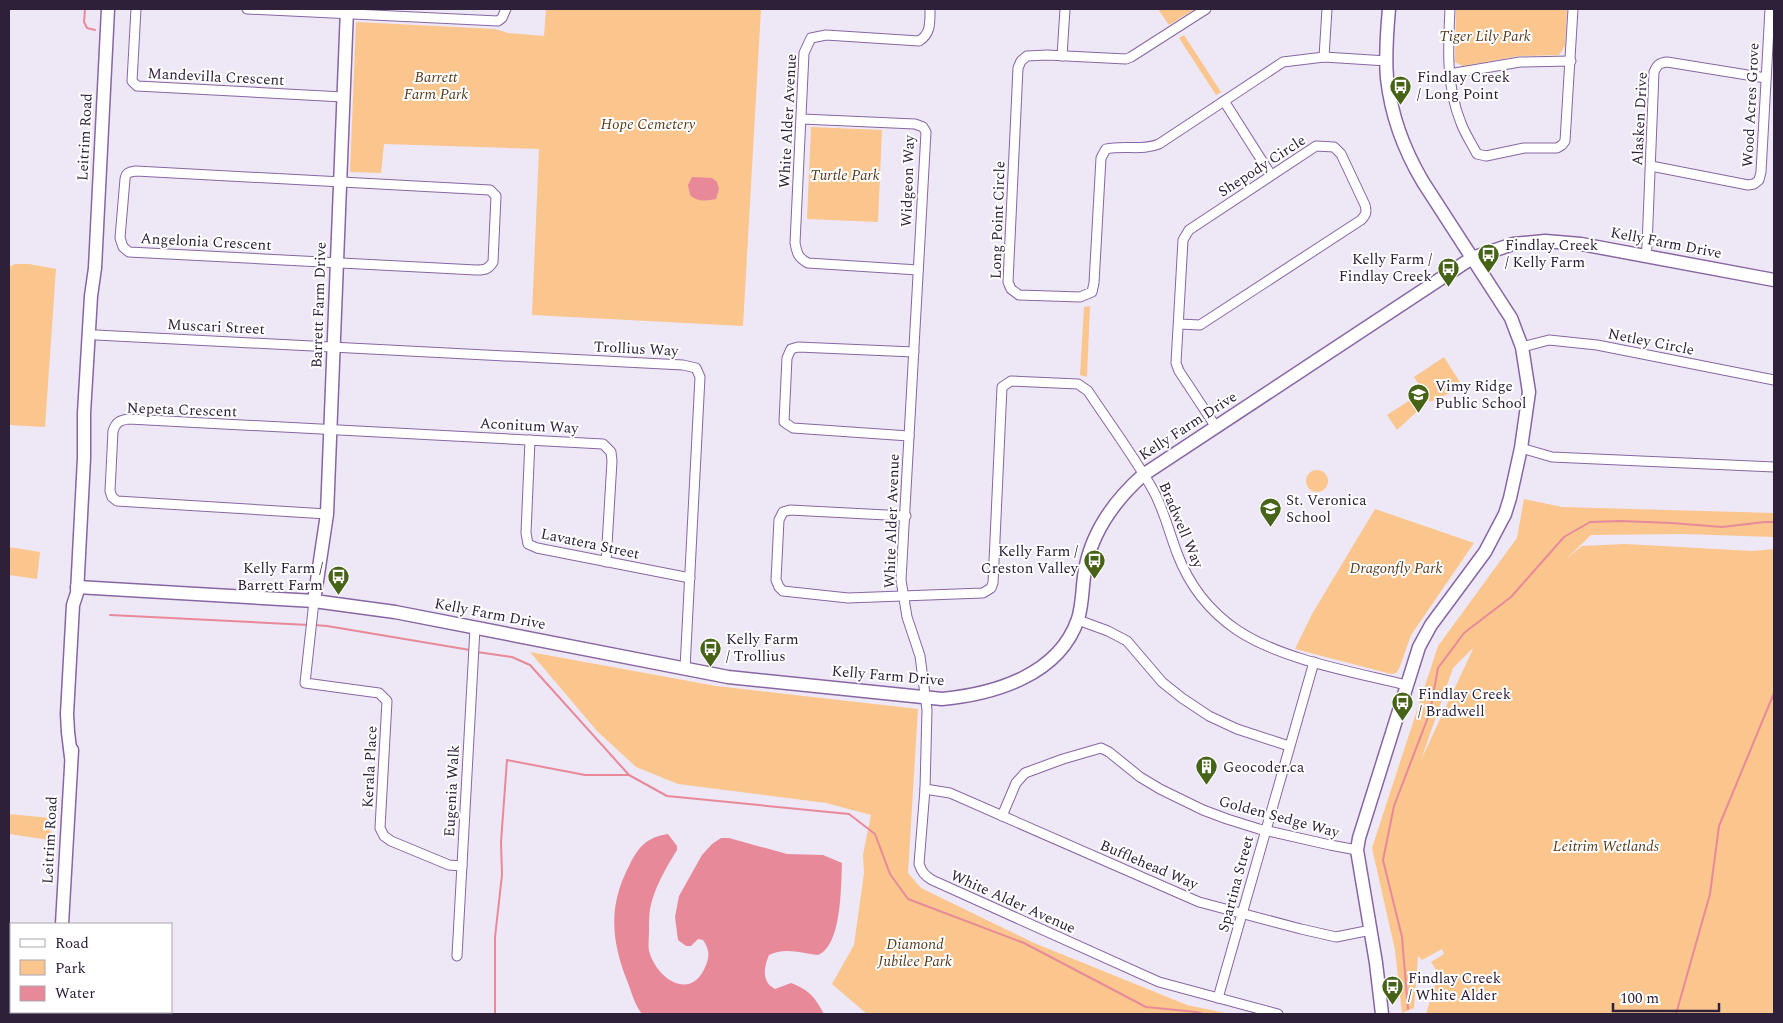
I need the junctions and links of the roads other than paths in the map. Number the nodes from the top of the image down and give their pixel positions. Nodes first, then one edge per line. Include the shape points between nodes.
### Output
1 (108, 9) edge
2 (136, 9) edge
3 (247, 9) edge
4 (506, 9) edge
5 (930, 9) edge
6 (1065, 9) edge
7 (1206, 9) edge
8 (1327, 9) edge
9 (1388, 9) edge
10 (1450, 9) edge
11 (1573, 9) edge
12 (1770, 9) edge
13 (347, 11) edge
14 (1062, 56) junction
15 (1324, 57) junction
16 (1387, 61) junction
17 (1571, 61) junction
18 (1449, 74) junction
19 (1766, 78) junction
20 (343, 97) junction
21 (1224, 101) junction
22 (802, 119) junction
23 (1650, 166) junction
24 (1271, 175) junction
25 (340, 181) junction
26 (1646, 256) junction
27 (1472, 258) junction
28 (337, 263) junction
29 (95, 268) junction
30 (918, 270) junction
31 (1774, 280) edge
32 (1179, 324) junction
33 (96, 335) junction
34 (334, 346) junction
35 (1522, 347) junction
36 (914, 352) junction
37 (1774, 380) edge
38 (1216, 427) junction
39 (330, 430) junction
40 (909, 436) junction
41 (530, 440) junction
42 (1521, 448) junction
43 (84, 458) junction
44 (1774, 467) edge
45 (1143, 475) junction
46 (327, 514) junction
47 (906, 516) junction
48 (606, 562) junction
49 (690, 578) junction
50 (77, 590) junction
51 (903, 596) junction
52 (314, 601) junction
53 (1078, 620) junction
54 (475, 628) junction
55 (1314, 662) junction
56 (685, 668) junction
57 (1406, 685) junction
58 (926, 697) junction
59 (1289, 746) junction
60 (925, 789) junction
61 (1002, 816) junction
62 (1265, 830) junction
63 (1357, 850) junction
64 (462, 866) junction
65 (1242, 914) junction
66 (62, 923) edge
67 (1371, 930) junction
68 (457, 956) dead end
69 (1218, 998) junction
70 (1278, 1014) edge
71 (1382, 1014) edge

1 - 29 street, Leitrim Road
2 - 20 street, Mandevilla Crescent via 132,81 137,86
3 - 13 street
4 - 13 street via 498,21
5 - 22 street, White Alder Avenue via 928,32 919,41 811,38 804,53
6 - 14 street
7 - 14 street, Long Point Circle via 1131,58
8 - 15 street
9 - 16 street
10 - 18 street
11 - 17 street
12 - 19 street, Wood Acres Grove
13 - 20 street, Barrett Farm Drive
14 - 21 street, Long Point Circle via 1027,56 1018,68 1008,282 1019,295 1080,297 1092,292 1101,158 1106,149 1150,148
15 - 16 street, Long Point Circle
15 - 21 street, Long Point Circle via 1283,62
16 - 27 street via 1392,104 1410,159
17 - 18 street via 1520,62
17 - 18 street via 1566,137 1562,145 1486,156 1477,154 1461,123
19 - 23 street, Alasken Drive via 1667,62 1659,64 1654,72
19 - 23 street, Wood Acres Grove via 1759,180 1748,185
20 - 25 street, Barrett Farm Drive
21 - 24 street
22 - 30 street, White Alder Avenue via 795,243 801,260 818,264
22 - 30 street, Widgeon Way via 923,127 927,138
23 - 26 street, Alasken Drive
24 - 32 street, Shepody Circle via 1189,230 1183,240
24 - 32 street, Shepody Circle via 1316,146 1334,147 1342,154 1365,205 1365,216 1200,325
25 - 28 street, Barrett Farm Drive
25 - 28 street via 490,190 496,196 492,262 485,270
25 - 28 street, Angelonia Crescent via 130,172 125,176 120,238 122,246 130,252
26 - 27 street, Kelly Farm Drive via 1580,244 1540,241 1513,244
26 - 31 street, Kelly Farm Drive
27 - 35 street via 1512,318
27 - 38 street, Kelly Farm Drive
28 - 34 street, Barrett Farm Drive
29 - 33 street, Leitrim Road
29 - 43 street, Leitrim Road via 84,413
30 - 36 street, White Alder Avenue
32 - 38 street, Shepody Circle via 1176,363
33 - 34 street, Muscari Street
33 - 43 street, Leitrim Road
34 - 39 street, Barrett Farm Drive
34 - 49 street, Trollius Way via 696,368 700,377
35 - 37 street, Netley Circle via 1549,340 1597,345
35 - 42 street via 1529,392
36 - 40 street, White Alder Avenue
36 - 40 street via 798,347 791,349 787,358 784,422 787,426
38 - 45 street, Kelly Farm Drive
39 - 41 street, Aconitum Way
39 - 46 street, Barrett Farm Drive
39 - 46 street, Nepeta Crescent via 123,420 117,422 113,431 110,491 114,499 123,503
40 - 47 street, White Alder Avenue
41 - 48 street, Lavatera Street via 528,544
41 - 48 street, Aconitum Way via 603,444 611,452
42 - 44 street via 1552,457
42 - 57 street via 1505,514 1485,552 1431,625 1419,647
43 - 50 street, Leitrim Road
45 - 51 street, Bradwell Way via 1083,386 1007,383 1001,391 993,583 983,593
45 - 53 street, Kelly Farm Drive via 1113,506 1098,531 1087,560
45 - 55 street, Bradwell Way via 1163,511 1182,566 1200,596 1229,624 1253,640
46 - 52 street, Barrett Farm Drive
47 - 51 street, White Alder Avenue via 901,580
47 - 51 street via 783,512 779,520 776,580 783,591 848,598
48 - 49 street, Lavatera Street
49 - 56 street, Trollius Way
50 - 52 street, Kelly Farm Drive
50 - 66 street, Leitrim Road via 80,616
51 - 58 street, White Alder Avenue via 920,656
52 - 54 street, Kelly Farm Drive via 395,612
52 - 64 street, Kerala Place via 305,683 379,693 387,705 381,832 386,839 449,865
53 - 58 street, Kelly Farm Drive via 1058,654 1034,673 968,696
53 - 59 street via 1127,641 1162,682 1209,716
54 - 56 street, Kelly Farm Drive
54 - 64 street, Eugenia Walk
55 - 57 street, Bradwell Way
55 - 59 street, Spartina Street
56 - 58 street, Kelly Farm Drive via 728,676
57 - 63 street
58 - 60 street, White Alder Avenue
59 - 62 street, Spartina Street
60 - 61 street, Bufflehead Way via 950,793
60 - 69 street, White Alder Avenue via 919,864 924,876 1147,977
61 - 62 street, Golden Sedge Way via 1016,783 1024,774 1101,748 1182,801
61 - 65 street, Bufflehead Way via 1185,897
62 - 63 street, Golden Sedge Way
62 - 65 street, Spartina Street
63 - 67 street
64 - 68 street, Eugenia Walk
65 - 67 street, Bufflehead Way via 1336,937
65 - 69 street, Spartina Street
67 - 71 street
69 - 70 street, White Alder Avenue

